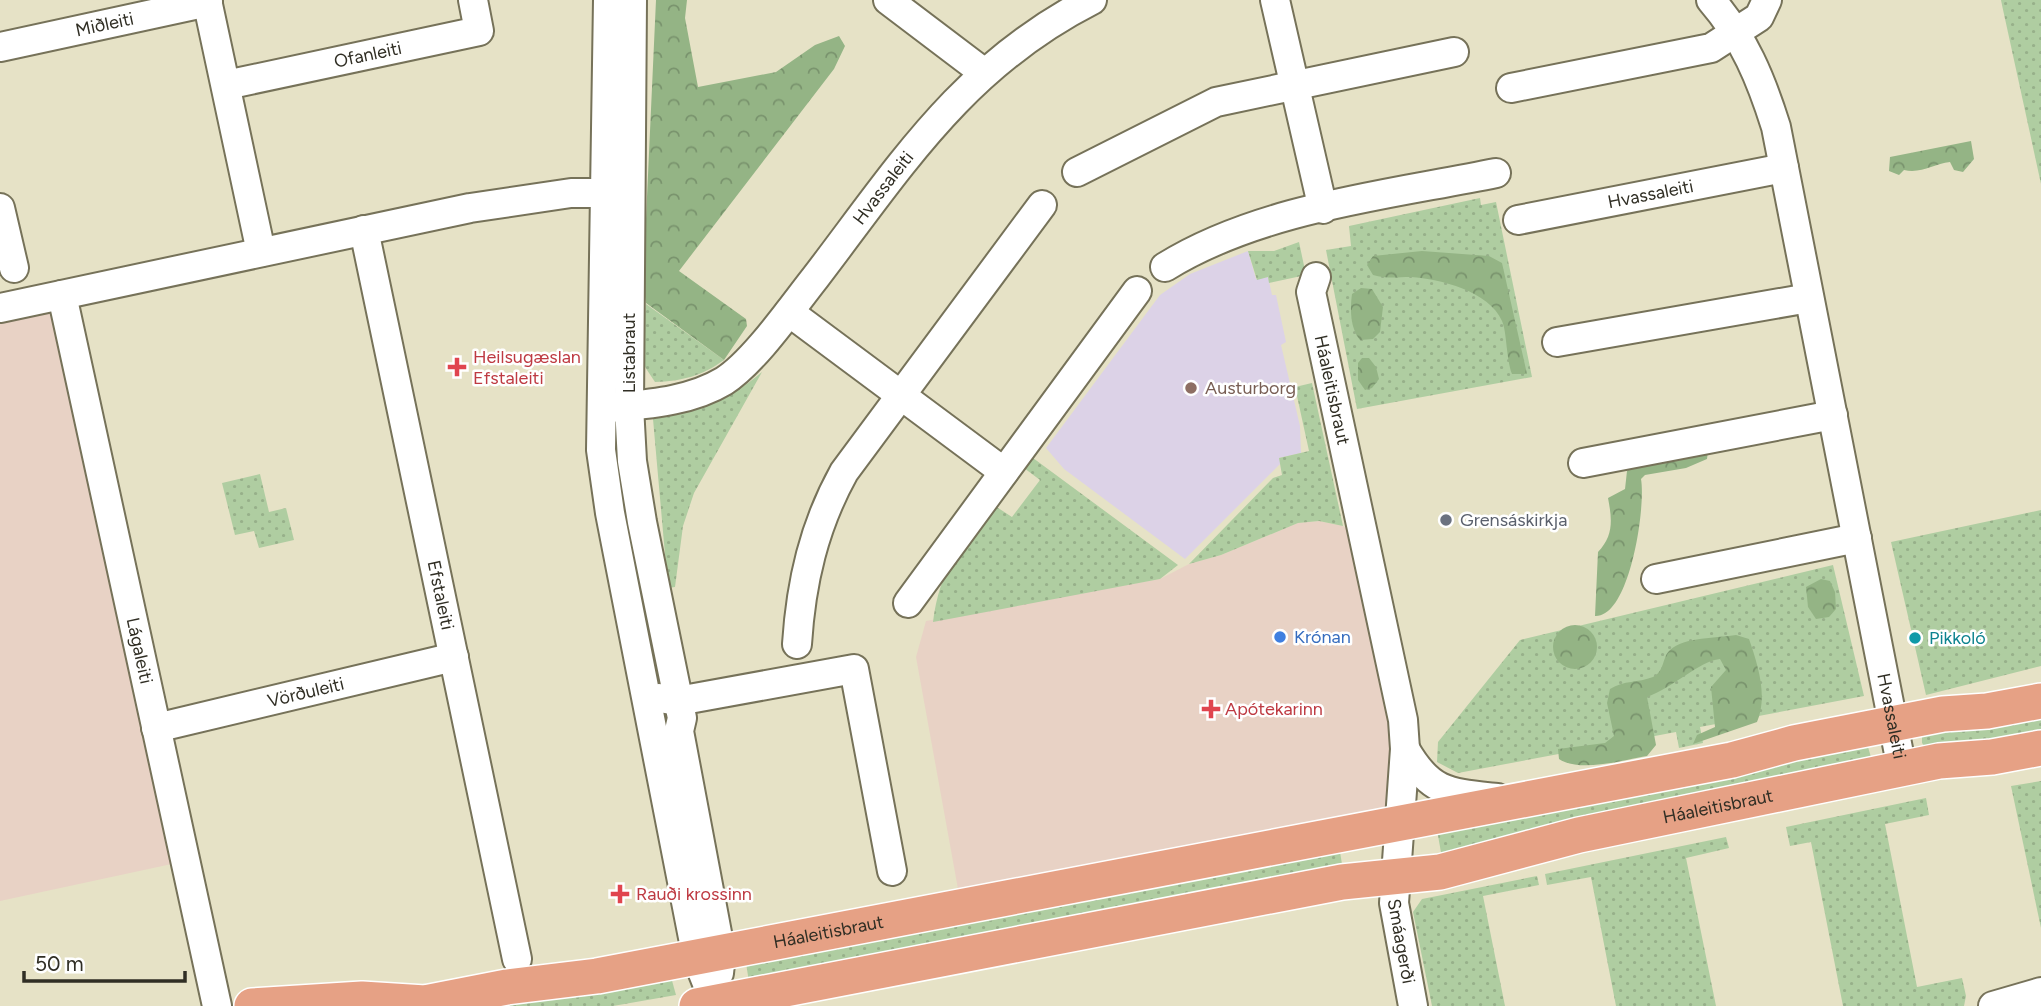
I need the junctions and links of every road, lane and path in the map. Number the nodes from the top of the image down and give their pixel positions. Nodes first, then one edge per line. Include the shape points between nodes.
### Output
1 (473, 0) edge
2 (608, 0) edge
3 (632, 0) edge
4 (888, 0) edge
5 (1092, 0) edge
6 (1275, 0) edge
7 (1711, 0) edge
8 (1767, 0) edge
9 (208, 1) edge
10 (1737, 33) junction
11 (0, 47) edge
12 (1454, 52) dead end
13 (984, 72) junction
14 (226, 85) junction
15 (1297, 85) junction
16 (1511, 88) dead end
17 (1784, 169) junction
18 (1077, 172) dead end
19 (1496, 173) dead end
20 (617, 193) junction
21 (1042, 205) dead end
22 (0, 208) edge
23 (1323, 209) junction
24 (1518, 220) dead end
25 (364, 230) junction
26 (261, 252) junction
27 (1165, 267) dead end
28 (14, 268) dead end
29 (1317, 277) dead end
30 (1136, 291) dead end
31 (62, 295) junction
32 (1810, 298) junction
33 (0, 308) edge
34 (789, 312) junction
35 (1557, 342) dead end
36 (902, 396) junction
37 (629, 406) junction
38 (599, 409) junction
39 (1833, 415) junction
40 (1583, 463) dead end
41 (1004, 471) junction
42 (1857, 538) junction
43 (1656, 579) dead end
44 (908, 603) dead end
45 (797, 644) dead end
46 (454, 657) junction
47 (646, 696) junction
48 (678, 701) junction
49 (2041, 701) edge
50 (1894, 724) junction
51 (156, 728) junction
52 (1405, 748) junction
53 (2041, 748) edge
54 (1902, 769) junction
55 (1517, 800) junction
56 (1399, 822) junction
57 (892, 871) dead end
58 (1396, 876) junction
59 (709, 956) junction
60 (517, 959) dead end
61 (2041, 992) edge
62 (709, 1005) edge
63 (217, 1006) edge
64 (252, 1006) edge
65 (1413, 1006) edge
66 (1993, 1006) edge

1 - 14 street, Ofanleiti via 479,32
2 - 20 street, Listabraut
3 - 20 street, Listabraut
4 - 13 street
5 - 13 street, Hvassaleiti via 1040,30
6 - 15 street
7 - 10 street, Hvassaleiti
8 - 10 street via 1759,17
9 - 11 street, Miðleiti
9 - 14 street
10 - 16 street via 1712,48
10 - 17 street, Hvassaleiti via 1765,91
12 - 15 street
13 - 34 street, Hvassaleiti via 911,150
14 - 26 street
15 - 18 street via 1216,102
15 - 23 street
17 - 24 street, Hvassaleiti
17 - 32 street, Hvassaleiti
19 - 23 street
20 - 25 street via 514,200
20 - 37 street, Listabraut
20 - 38 street, Listabraut
21 - 36 street
22 - 28 street
23 - 27 street via 1220,237
25 - 26 street
25 - 46 street, Efstaleiti
26 - 31 street
29 - 52 street, Háaleitisbraut via 1311,292 1403,720
30 - 41 street
31 - 33 street
31 - 51 street, Lágaleiti
32 - 35 street
32 - 39 street, Hvassaleiti
34 - 36 street
34 - 37 street, Hvassaleiti via 726,380 691,396
36 - 41 street
36 - 45 street via 844,471 819,524 806,566
37 - 38 street, Hvassaleiti
37 - 48 street, Listabraut via 640,510
38 - 47 street, Listabraut via 610,513
39 - 40 street
39 - 42 street, Hvassaleiti
41 - 44 street
42 - 43 street
42 - 50 street, Hvassaleiti
46 - 51 street, Vörðuleiti
46 - 60 street, Efstaleiti
47 - 48 street
47 - 59 street, Listabraut
48 - 57 street via 854,669
48 - 59 street, Listabraut
49 - 50 main road, Háaleitisbraut
50 - 54 street, Hvassaleiti
50 - 55 main road, Háaleitisbraut via 1794,743 1758,755
51 - 63 street, Lágaleiti
52 - 55 street, Háaleitisbraut via 1417,769 1442,790
52 - 56 street, Háaleitisbraut
53 - 54 main road, Háaleitisbraut
54 - 58 main road, Háaleitisbraut via 1579,835 1482,863
55 - 56 main road, Háaleitisbraut
56 - 58 street, Háaleitisbraut
56 - 59 main road, Háaleitisbraut
58 - 62 main road, Háaleitisbraut via 1342,882
58 - 65 street, Smáagerði via 1395,912
59 - 62 street, Listabraut
59 - 64 main road, Háaleitisbraut via 425,1003 362,999
61 - 66 street

